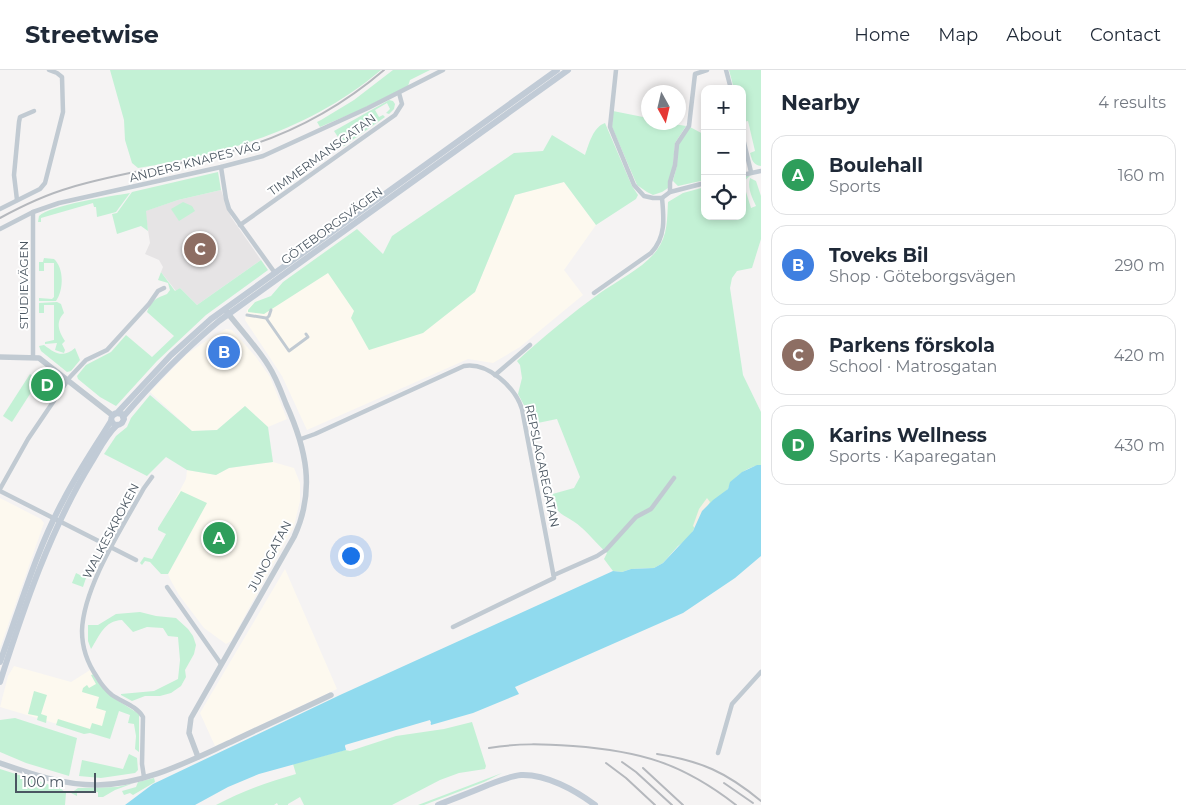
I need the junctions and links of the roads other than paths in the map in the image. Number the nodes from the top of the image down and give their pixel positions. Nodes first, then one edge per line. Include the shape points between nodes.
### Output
1 (49, 70) edge
2 (443, 70) edge
3 (557, 70) edge
4 (568, 70) edge
5 (616, 70) edge
6 (707, 70) edge
7 (726, 70) edge
8 (730, 85) edge
9 (399, 93) junction
10 (34, 111) dead end
11 (746, 151) edge
12 (221, 167) junction
13 (761, 171) edge
14 (751, 172) junction
15 (746, 173) edge
16 (701, 184) edge
17 (670, 192) junction
18 (662, 198) junction
19 (17, 200) junction
20 (0, 209) edge
21 (33, 212) junction
22 (240, 225) junction
23 (0, 229) edge
24 (274, 273) junction
25 (164, 288) dead end
26 (594, 293) dead end
27 (271, 310) dead end
28 (227, 312) junction
29 (247, 315) dead end
30 (266, 318) junction
31 (306, 334) dead end
32 (530, 345) dead end
33 (0, 357) edge
34 (33, 357) junction
35 (495, 375) junction
36 (68, 380) junction
37 (116, 418) junction
38 (301, 438) junction
39 (152, 477) dead end
40 (674, 478) dead end
41 (0, 490) edge
42 (57, 520) junction
43 (112, 547) junction
44 (136, 560) dead end
45 (554, 575) junction
46 (167, 587) dead end
47 (453, 628) dead end
48 (0, 662) edge
49 (221, 664) junction
50 (761, 672) edge
51 (0, 682) edge
52 (331, 695) dead end
53 (718, 753) dead end
54 (198, 757) junction
55 (0, 763) edge
56 (144, 777) junction
57 (438, 805) edge
58 (595, 805) edge

1 - 19 street via 62,77 62,112 44,186
2 - 9 street, ANDERS KNAPES VÄG
3 - 24 main road, GÖTEBORGSVÄGEN
4 - 28 main road, GÖTEBORGSVÄGEN
5 - 18 street via 610,127 634,185 644,196
6 - 17 street via 695,74 689,126 677,144
7 - 8 street
9 - 12 street, ANDERS KNAPES VÄG via 263,156
9 - 22 street, TIMMERMANSGATAN via 402,104 395,115
10 - 19 street via 24,114 19,122 14,175
11 - 14 street
12 - 21 street, ANDERS KNAPES VÄG via 71,200
12 - 22 street via 227,204
13 - 14 street
14 - 15 street
16 - 17 street
17 - 18 street
18 - 26 street via 663,232 658,244
19 - 20 street
21 - 23 street, ANDERS KNAPES VÄG
21 - 34 street, STUDIEVÄGEN
22 - 24 street
24 - 28 main road, GÖTEBORGSVÄGEN
25 - 36 street via 109,348 86,360
27 - 30 street
28 - 37 main road, GÖTEBORGSVÄGEN via 190,336
28 - 38 street, JUNOGATAN via 268,366
29 - 30 street
30 - 31 street via 289,351 308,337
32 - 35 street
33 - 34 street
34 - 36 street
35 - 38 street, REPSLAGAREGATAN via 479,366 461,367
35 - 45 street, REPSLAGAREGATAN via 514,394 522,409
36 - 37 street
36 - 41 street via 28,439
37 - 42 main road, GÖTEBORGSVÄGEN via 83,465
38 - 49 street, JUNOGATAN via 306,490 301,518 294,537
39 - 43 street, WALKESKROKEN
40 - 45 street via 651,509 636,517 606,550
41 - 42 street
42 - 43 street
42 - 48 main road, GÖTEBORGSVÄGEN via 41,549
42 - 51 main road, GÖTEBORGSVÄGEN
43 - 44 street
43 - 56 street, WALKESKROKEN via 90,595 83,639 87,658 99,680 114,696 138,711 143,720
45 - 47 street via 552,580
46 - 49 street
49 - 54 street, JUNOGATAN via 191,718 190,733
50 - 53 street via 732,704
52 - 54 street
54 - 56 street
55 - 56 street via 74,784 105,785
57 - 58 main road via 520,775 551,781

